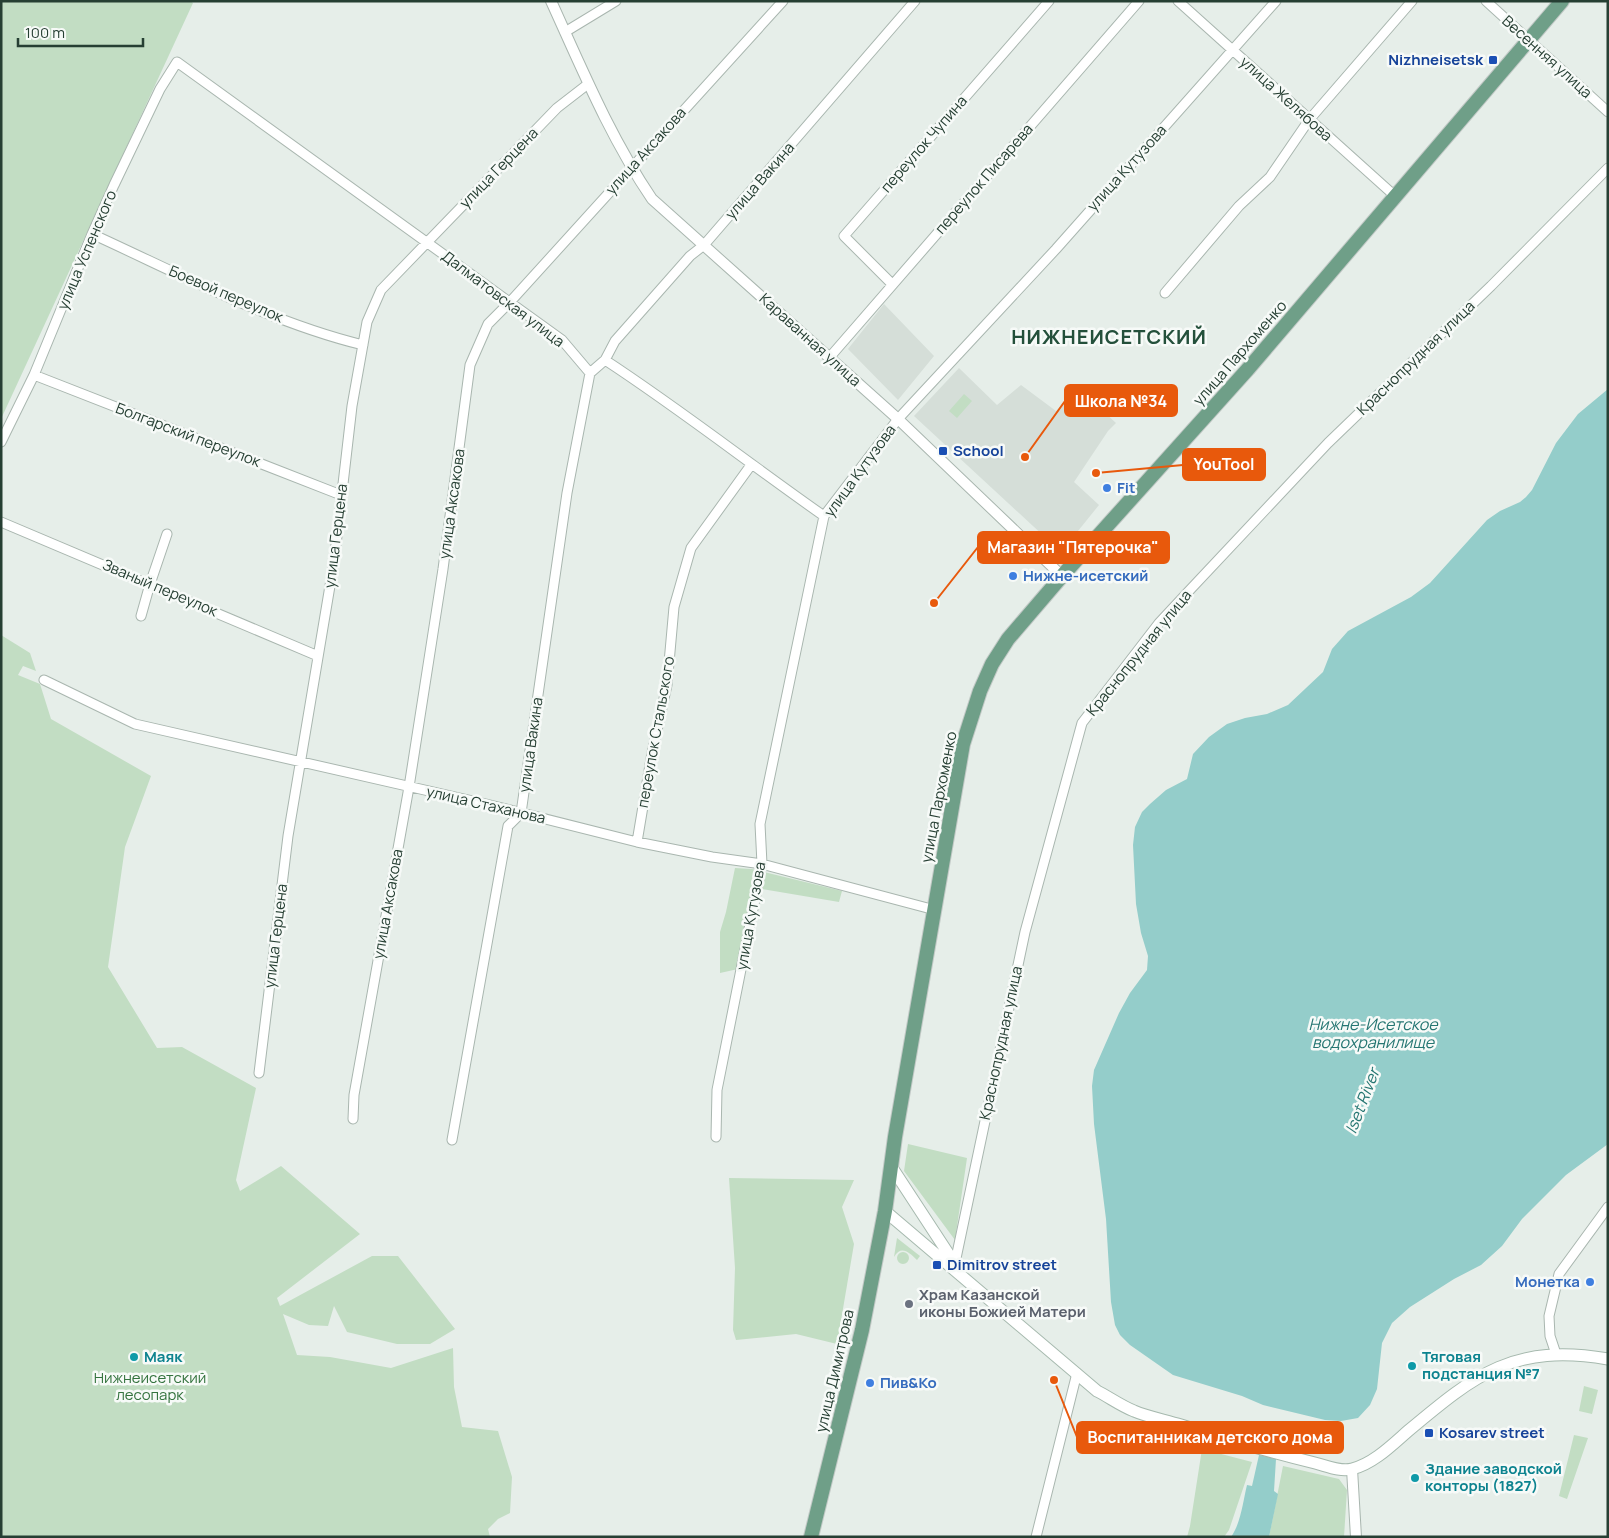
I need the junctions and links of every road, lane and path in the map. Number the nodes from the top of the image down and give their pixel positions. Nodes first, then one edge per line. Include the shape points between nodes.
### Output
1 (551, 1) edge
2 (616, 1) edge
3 (783, 1) edge
4 (915, 1) edge
5 (1049, 1) edge
6 (1139, 1) edge
7 (1178, 1) edge
8 (1276, 1) edge
9 (1412, 1) edge
10 (1486, 1) edge
11 (1562, 1) edge
12 (565, 32) junction
13 (1529, 39) junction
14 (1232, 51) junction
15 (177, 62) joint
16 (588, 84) junction
17 (1608, 112) edge
18 (1309, 120) junction
19 (630, 168) junction
20 (1608, 168) edge
21 (1396, 197) junction
22 (92, 234) junction
23 (427, 242) junction
24 (704, 245) junction
25 (892, 284) junction
26 (1165, 293) dead end
27 (510, 302) junction
28 (363, 345) junction
29 (829, 358) junction
30 (605, 360) junction
31 (590, 373) junction
32 (34, 375) junction
33 (898, 419) junction
34 (1, 442) edge
35 (751, 465) junction
36 (342, 495) junction
37 (824, 516) junction
38 (1, 522) edge
39 (167, 534) dead end
40 (1062, 576) junction
41 (150, 584) junction
42 (141, 616) dead end
43 (318, 656) junction
44 (44, 680) dead end
45 (299, 762) junction
46 (409, 787) junction
47 (521, 813) junction
48 (637, 842) junction
49 (762, 864) junction
50 (935, 910) junction
51 (259, 1073) dead end
52 (352, 1119) dead end
53 (716, 1136) dead end
54 (452, 1140) dead end
55 (891, 1166) junction
56 (1608, 1207) edge
57 (885, 1211) junction
58 (955, 1263) junction
59 (965, 1278) junction
60 (1556, 1354) junction
61 (1608, 1359) edge
62 (1077, 1373) junction
63 (1352, 1469) junction
64 (811, 1537) edge
65 (1036, 1537) edge
66 (1356, 1537) edge

1 - 12 street, Караванная улица
2 - 12 street
3 - 19 street, улица Аксакова
4 - 24 street, улица Вакина
5 - 25 street, переулок Чупина via 844,236
6 - 25 street, переулок Писарева
7 - 14 street, улица Желябова
8 - 14 street, улица Кутузова
9 - 18 street
10 - 13 street, Весенняя улица
11 - 13 main road, улица Пархоменко
12 - 16 street, Караванная улица
13 - 17 street, Весенняя улица
13 - 21 main road, улица Пархоменко
14 - 18 street, улица Желябова
14 - 33 street, улица Кутузова via 1056,249
15 - 22 street, улица Успенского via 160,89
15 - 23 street, Далматовская улица
16 - 19 street, Караванная улица
16 - 23 street, улица Герцена via 557,108
18 - 21 street, улица Желябова
18 - 26 street via 1270,176 1239,206
19 - 24 street, Караванная улица via 652,199
19 - 27 street, улица Аксакова
20 - 58 street, Краснопрудная улица via 1328,443 1159,623 1082,724 1025,932
21 - 40 main road, улица Пархоменко via 1248,369
22 - 28 street, Боевой переулок via 242,303 326,336
22 - 32 street, улица Успенского
23 - 27 street, Далматовская улица
23 - 28 street, улица Герцена via 381,290 367,322
24 - 29 street, Караванная улица
24 - 30 street, улица Вакина via 690,256 615,341
25 - 29 street, переулок Писарева
27 - 31 street, Далматовская улица via 562,340
27 - 46 street, улица Аксакова via 488,324 470,365
28 - 36 street, улица Герцена
29 - 33 street, Караванная улица
30 - 31 street
30 - 35 street via 658,395
31 - 47 street, улица Вакина via 567,493
32 - 34 street, улица Успенского
32 - 36 street, Болгарский переулок
33 - 37 street, улица Кутузова
33 - 40 street, Караванная улица
35 - 37 street
35 - 48 street, переулок Стальского via 691,548 674,607 667,685
36 - 43 street, улица Герцена
37 - 49 street, улица Кутузова via 760,824
38 - 41 street, Званый переулок
39 - 41 street
40 - 50 main road, улица Пархоменко via 1008,639 980,691 963,744
41 - 42 street
41 - 43 street, Званый переулок
43 - 45 street, улица Герцена
44 - 45 street, улица Стаханова via 135,724
45 - 46 street, улица Стаханова
45 - 51 street, улица Герцена
46 - 47 street, улица Стаханова
46 - 52 street, улица Аксакова
47 - 48 street, улица Стаханова
47 - 54 street, улица Вакина via 508,826
48 - 49 street, улица Стаханова
49 - 50 street, улица Стаханова
49 - 53 street, улица Кутузова via 717,1090
50 - 55 main road, улица Пархоменко
55 - 57 main road, улица Пархоменко
55 - 58 main road
56 - 60 street via 1559,1274 1549,1316 1550,1336
57 - 59 main road
57 - 64 main road, улица Димитрова via 862,1330
58 - 59 main road
59 - 62 main road
60 - 61 main road
60 - 63 main road via 1524,1358 1481,1375 1378,1455
62 - 63 main road via 1097,1390 1134,1411 1287,1456 1343,1470
62 - 65 street
63 - 66 street

